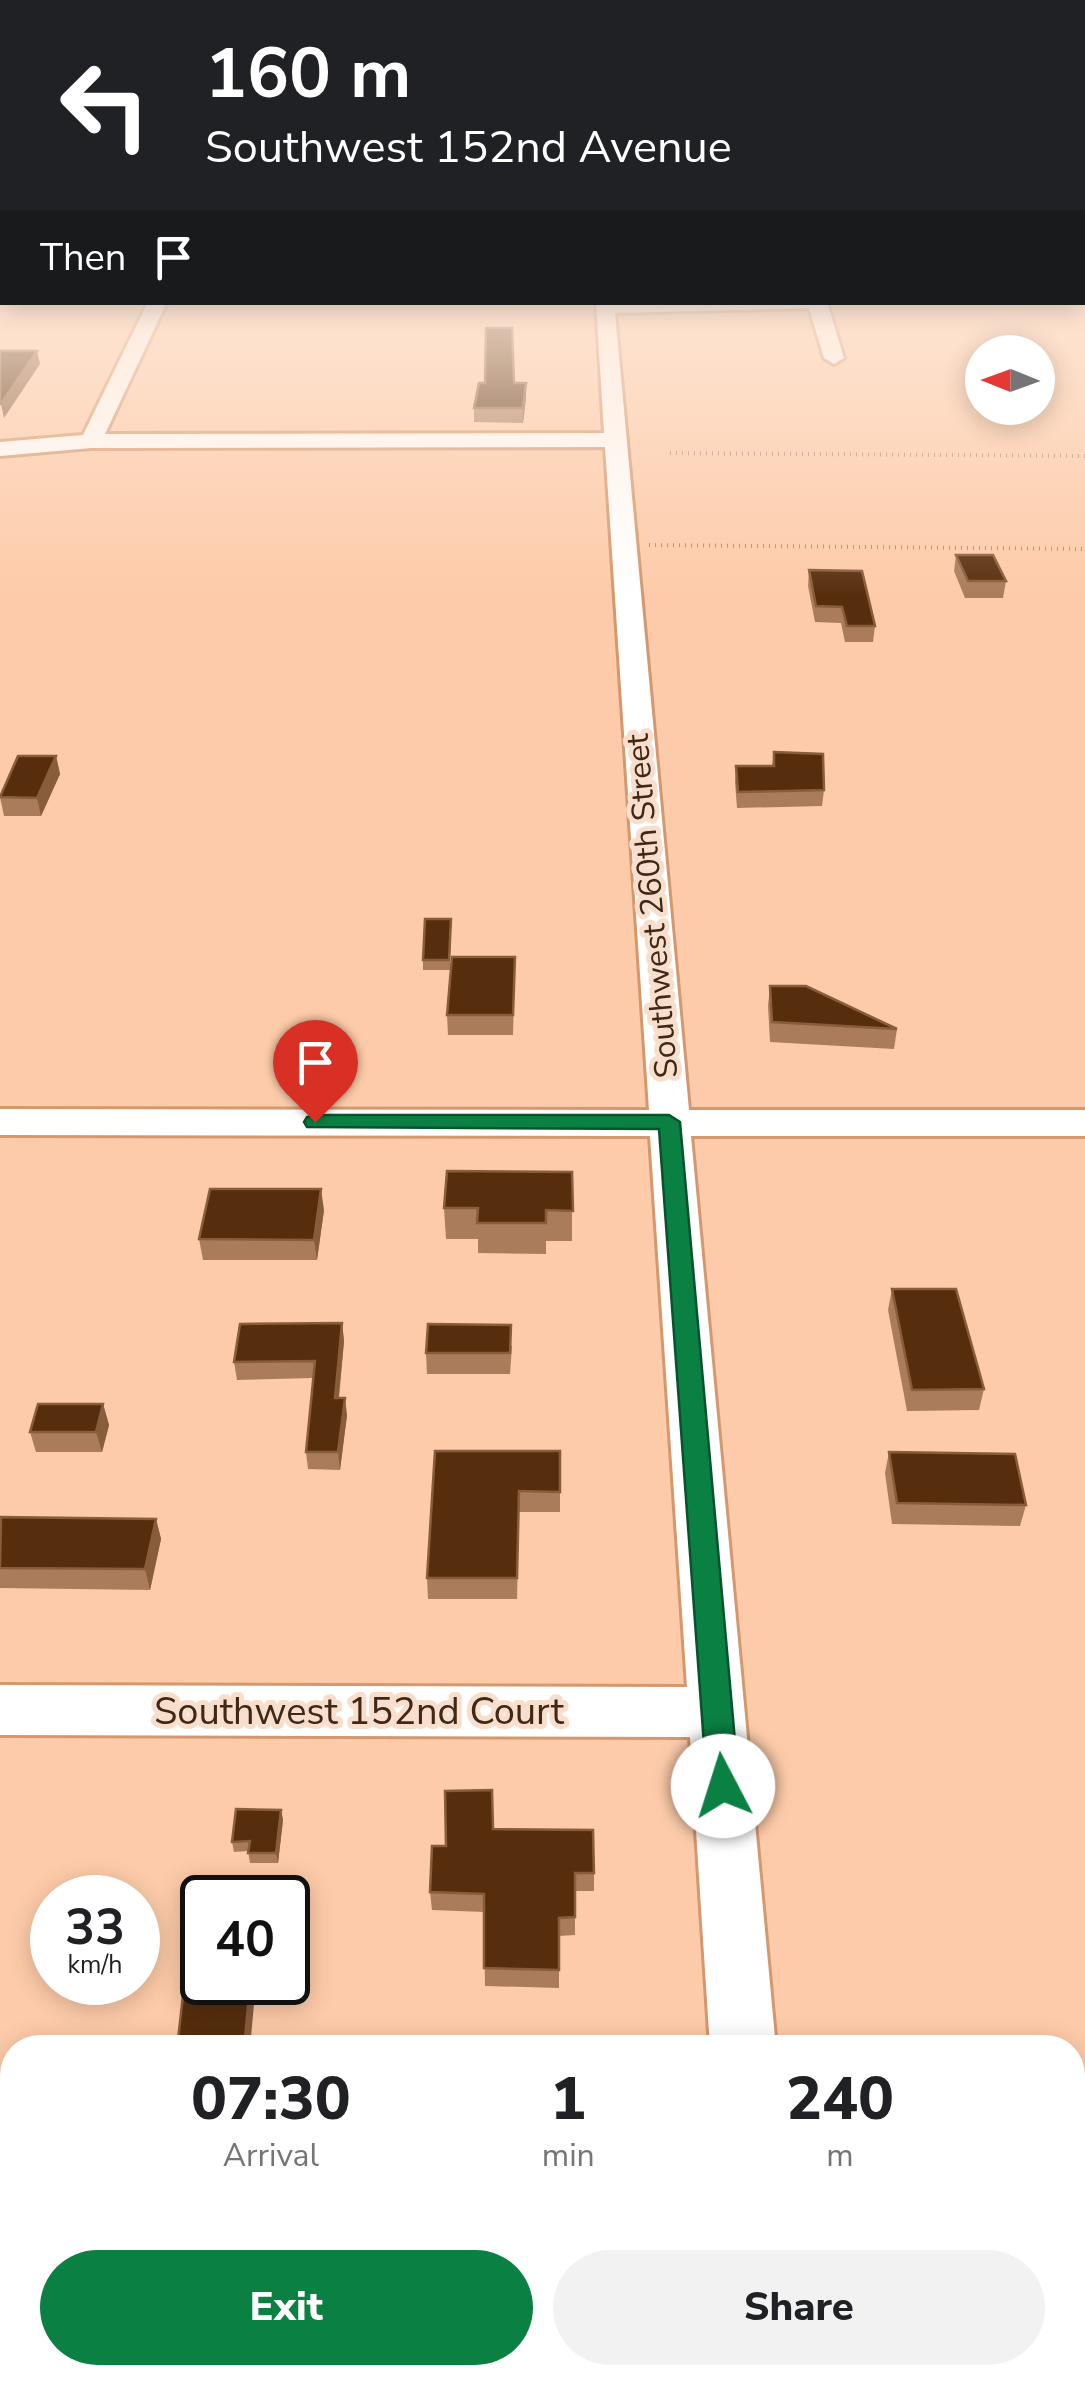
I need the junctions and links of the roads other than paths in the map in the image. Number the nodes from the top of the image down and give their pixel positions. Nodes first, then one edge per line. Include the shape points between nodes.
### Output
1 (124, 373) edge
2 (611, 373) edge
3 (616, 440) junction
4 (91, 441) junction
5 (0, 449) edge
6 (0, 1122) edge
7 (669, 1122) junction
8 (1085, 1123) edge
9 (0, 1710) edge
10 (717, 1712) junction
11 (741, 2035) edge

1 - 4 street
2 - 3 street, Southwest 260th Street
3 - 4 street
3 - 7 street, Southwest 260th Street
4 - 5 street
6 - 7 street
7 - 8 street
7 - 10 street, Southwest 260th Street
9 - 10 street, Southwest 152nd Court
10 - 11 street, Southwest 260th Street

